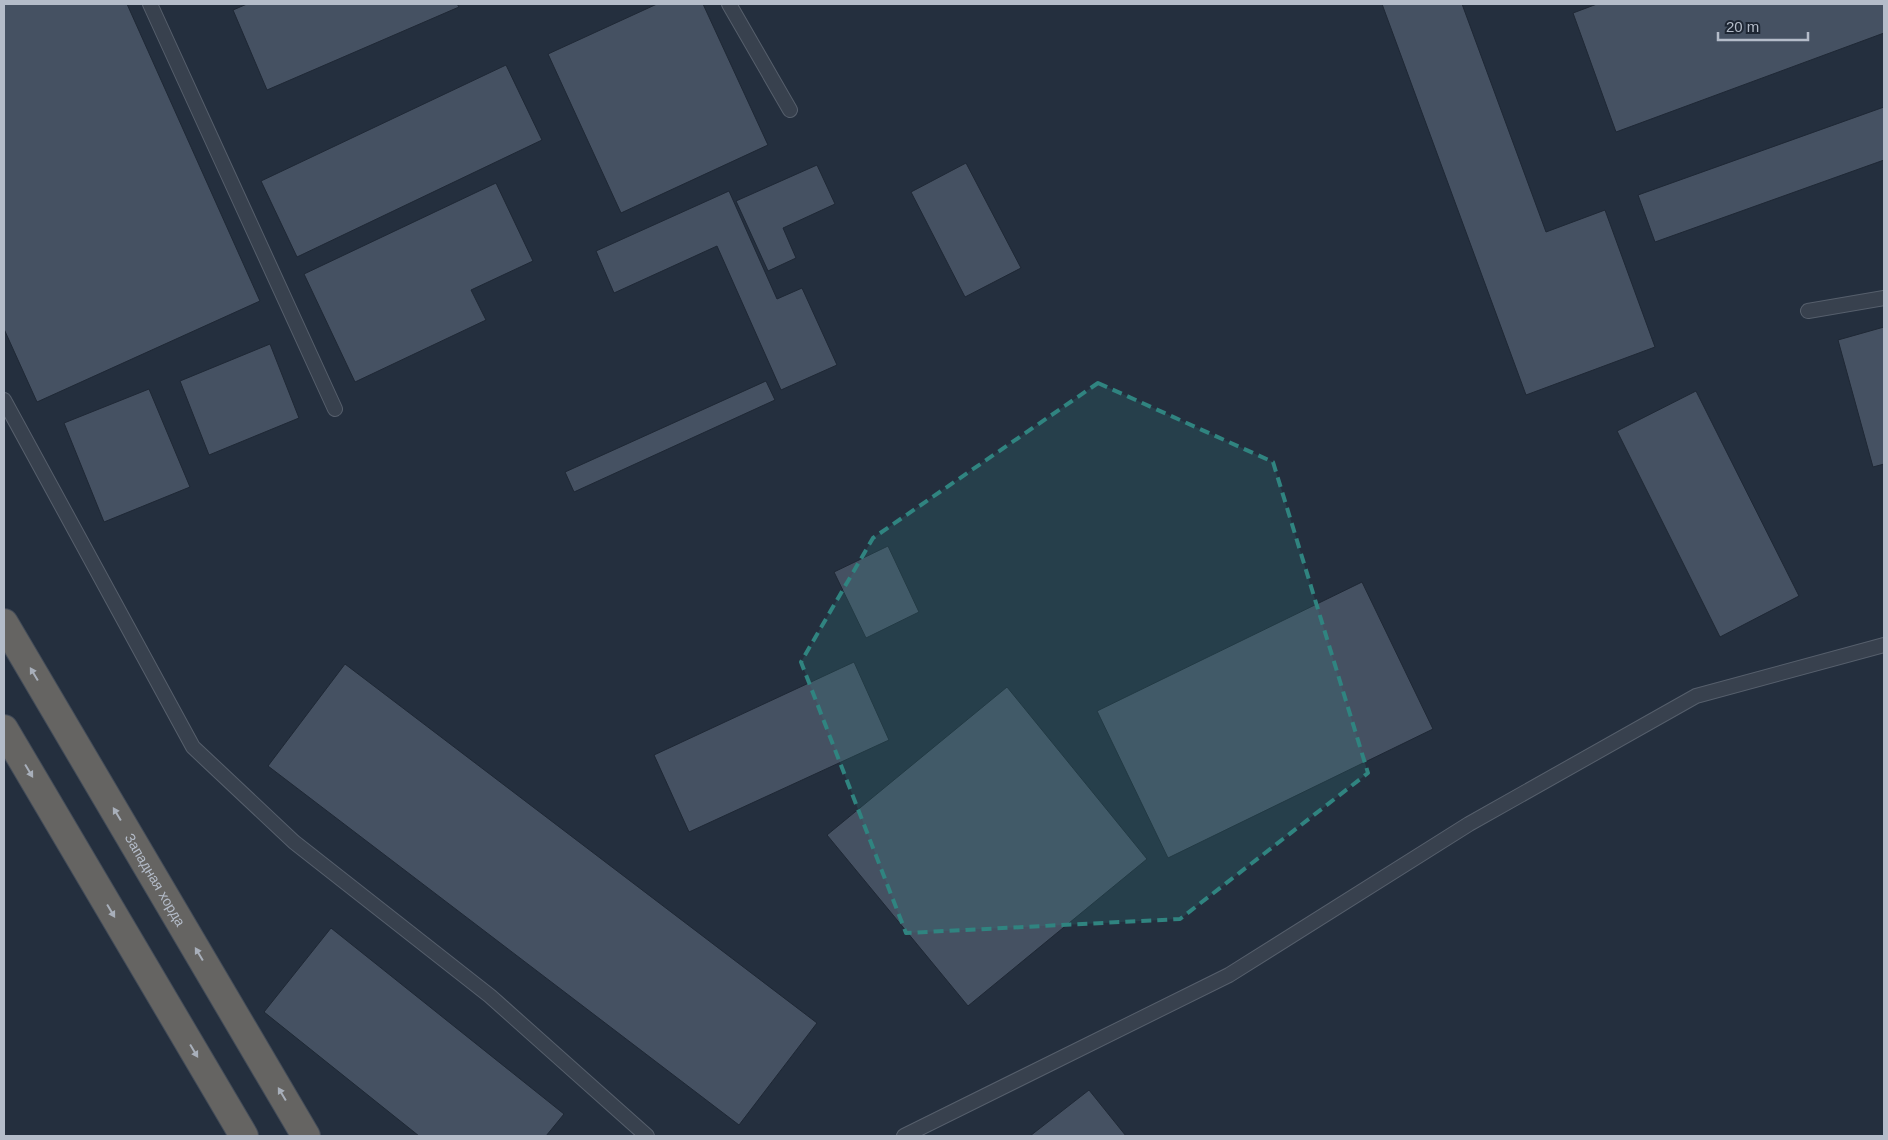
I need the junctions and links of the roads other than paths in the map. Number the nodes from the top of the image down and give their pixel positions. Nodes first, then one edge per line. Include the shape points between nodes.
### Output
1 (150, 4) edge
2 (729, 4) edge
3 (790, 110) dead end
4 (1884, 298) edge
5 (1808, 311) dead end
6 (4, 400) edge
7 (335, 410) dead end
8 (4, 623) edge
9 (1884, 645) edge
10 (4, 729) edge
11 (244, 1136) edge
12 (306, 1136) edge
13 (647, 1136) edge
14 (904, 1136) edge

1 - 7 lane
2 - 3 lane
4 - 5 lane
6 - 13 lane via 193,747 294,842 490,996
12 -> 8 highway, Западная хорда
9 - 14 lane via 1696,696 1469,824 1229,975
10 -> 11 highway

